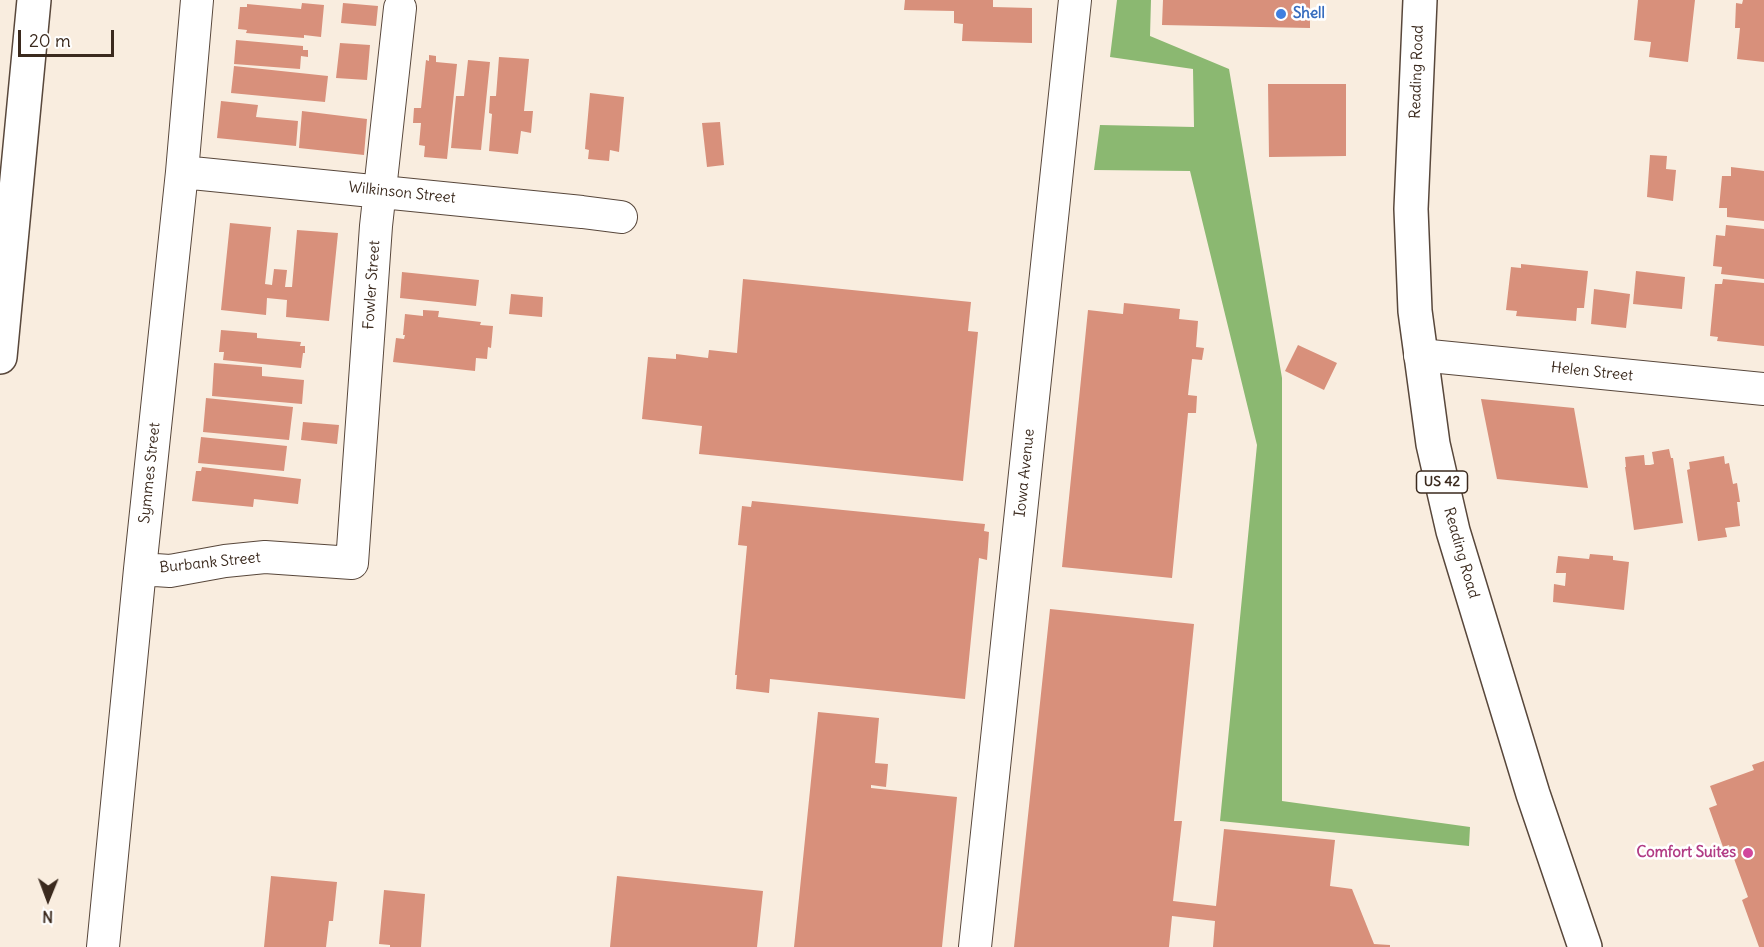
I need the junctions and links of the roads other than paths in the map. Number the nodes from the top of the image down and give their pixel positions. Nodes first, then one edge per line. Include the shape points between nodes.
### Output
1 (34, 0) edge
2 (197, 0) edge
3 (1074, 0) edge
4 (1420, 0) edge
5 (400, 8) dead end
6 (182, 172) junction
7 (380, 191) junction
8 (621, 217) dead end
9 (1420, 355) junction
10 (0, 357) edge
11 (1764, 389) edge
12 (352, 563) joint
13 (140, 569) junction
14 (103, 947) edge
15 (975, 947) edge
16 (1585, 947) edge

1 - 10 main road
2 - 6 street, Symmes Street
3 - 15 street, Iowa Avenue
4 - 9 main road, Reading Road / US 42 via 1411,209
5 - 7 street, Fowler Street
6 - 7 street, Wilkinson Street
6 - 13 street, Symmes Street
7 - 8 street, Wilkinson Street
7 - 12 street, Fowler Street
9 - 11 street, Helen Street
9 - 16 main road, Reading Road / US 42 via 1433,444 1453,531 1533,794
12 - 13 street, Burbank Street via 265,557 170,571
13 - 14 street, Symmes Street

